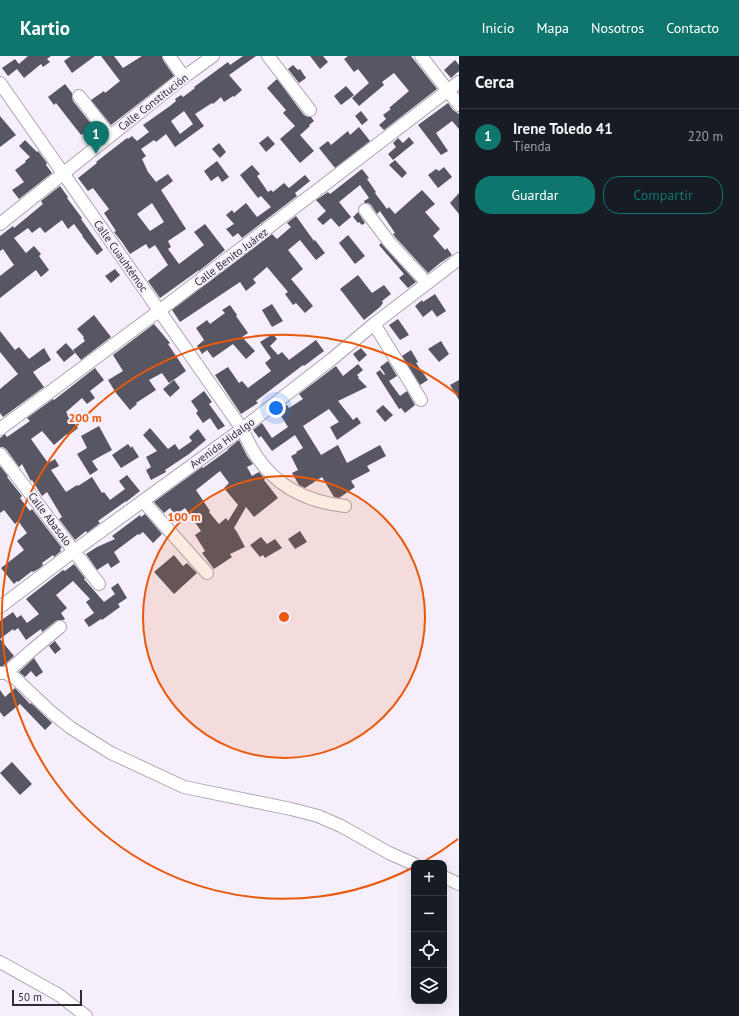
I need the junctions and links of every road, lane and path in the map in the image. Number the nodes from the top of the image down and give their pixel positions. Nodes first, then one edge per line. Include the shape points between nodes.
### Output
1 (169, 56) edge
2 (213, 56) edge
3 (268, 56) edge
4 (421, 56) edge
5 (184, 78) junction
6 (459, 82) edge
7 (0, 83) edge
8 (448, 90) junction
9 (79, 96) dead end
10 (459, 105) edge
11 (310, 110) dead end
12 (110, 136) junction
13 (63, 174) junction
14 (365, 210) dead end
15 (0, 224) edge
16 (459, 259) edge
17 (427, 283) junction
18 (159, 312) junction
19 (374, 324) junction
20 (422, 400) dead end
21 (0, 429) edge
22 (242, 429) junction
23 (0, 454) edge
24 (143, 501) junction
25 (345, 506) dead end
26 (74, 551) junction
27 (208, 573) dead end
28 (99, 584) dead end
29 (0, 607) edge
30 (60, 627) dead end
31 (3, 673) edge
32 (411, 863) edge
33 (447, 878) edge
34 (459, 884) edge
35 (0, 962) edge
36 (86, 1016) edge

1 - 5 street
2 - 5 street, Calle Constitución
3 - 11 street
4 - 8 street
5 - 12 street, Calle Constitución
6 - 8 street, Calle Benito Juárez
7 - 13 street, Calle Cuauhtémoc
8 - 10 street
8 - 18 street, Calle Benito Juárez
9 - 12 street
12 - 13 street, Calle Constitución
13 - 15 street, Calle Constitución
13 - 18 street, Calle Cuauhtémoc
14 - 17 street via 390,243
16 - 17 street, Avenida Hidalgo
17 - 19 street, Avenida Hidalgo
18 - 21 street, Calle Benito Juárez
18 - 22 street, Calle Cuauhtémoc
19 - 20 street
19 - 22 street, Avenida Hidalgo via 332,360
22 - 24 street, Avenida Hidalgo
22 - 25 street, Calle Cuauhtémoc via 255,454 276,479 309,498
23 - 26 street, Calle Abasolo
24 - 26 street, Avenida Hidalgo
24 - 27 street
26 - 28 street, Calle Abasolo
26 - 29 street, Avenida Hidalgo
30 - 31 street
31 - 32 street via 16,679 71,728 111,753 184,787 318,816
33 - 34 street
35 - 36 street via 59,995

